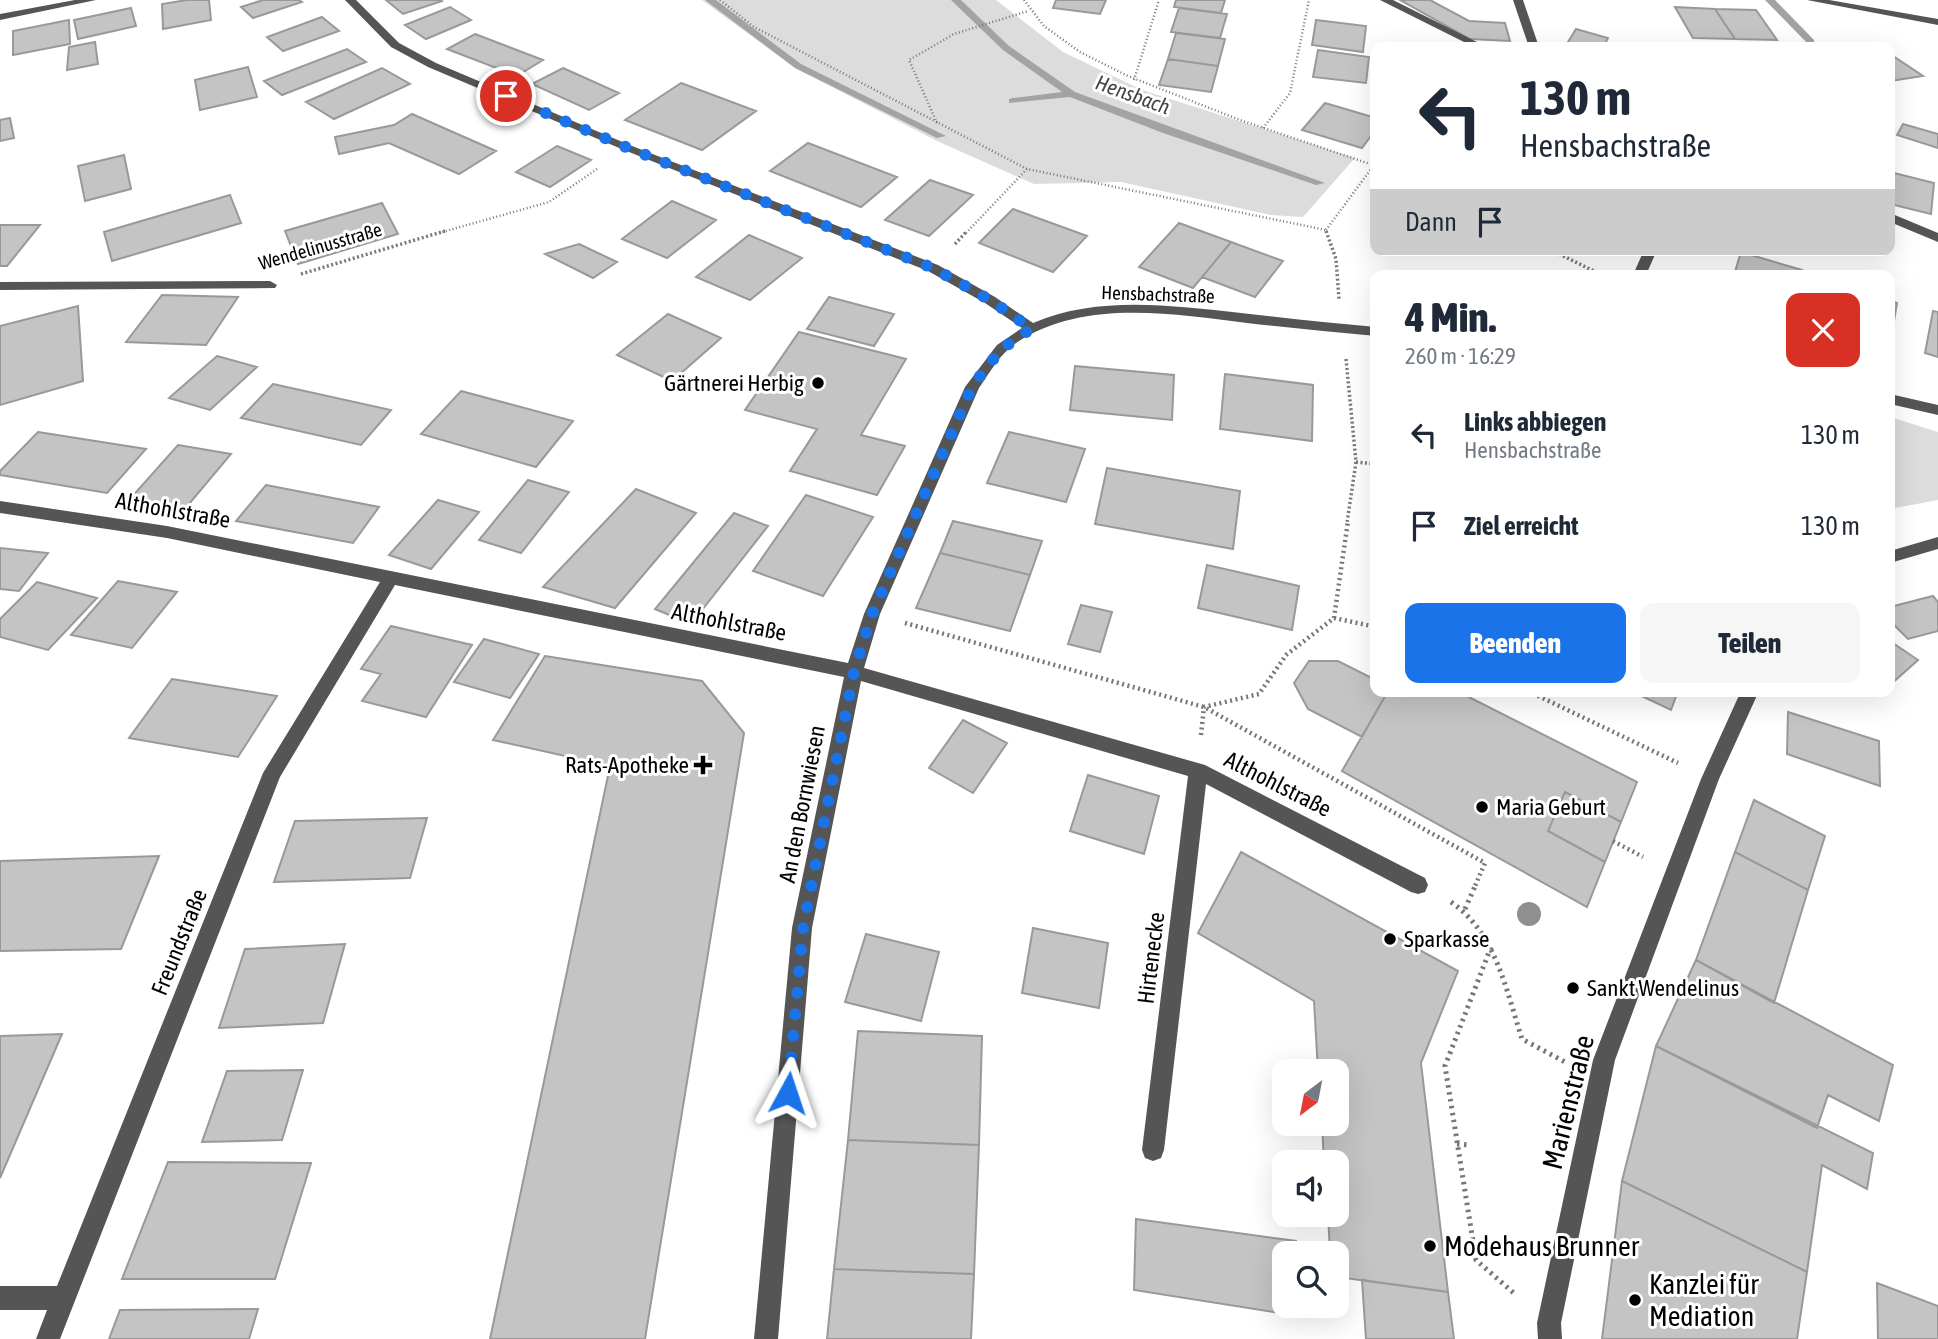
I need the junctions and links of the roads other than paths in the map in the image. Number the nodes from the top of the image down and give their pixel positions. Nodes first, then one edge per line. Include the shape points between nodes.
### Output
1 (91, 0) edge
2 (349, 0) edge
3 (1385, 0) edge
4 (1518, 0) edge
5 (1812, 0) edge
6 (1825, 2) edge
7 (0, 17) edge
8 (1938, 22) edge
9 (1472, 42) edge
10 (1532, 42) edge
11 (1895, 220) edge
12 (1938, 238) edge
13 (0, 285) edge
14 (270, 285) road end
15 (1032, 329) junction
16 (1370, 331) edge
17 (1895, 400) edge
18 (1938, 410) edge
19 (0, 507) edge
20 (1938, 544) edge
21 (1895, 556) edge
22 (390, 579) junction
23 (854, 672) junction
24 (1747, 697) edge
25 (1198, 771) junction
26 (1418, 885) dead end
27 (1153, 1150) dead end
28 (0, 1298) edge
29 (64, 1298) junction
30 (1550, 1331) edge
31 (48, 1339) edge
32 (766, 1339) edge

1 - 7 street
2 - 15 street via 395,45 413,55 628,148 933,268
3 - 9 street
4 - 10 street
5 - 6 street
6 - 8 street
11 - 12 street
13 - 14 street, Wendelinusstraße
15 - 16 street, Hensbachstraße via 1095,310 1136,309
15 - 23 street, An den Bornwiesen via 995,355 972,387 872,614
17 - 18 street
19 - 22 street, Althohlstraße via 167,532
20 - 21 street
22 - 23 street, Althohlstraße
22 - 29 street, Freundstraße via 272,773
23 - 25 street, Althohlstraße
23 - 32 street, An den Bornwiesen via 803,928
24 - 30 street, Marienstraße via 1710,779 1604,1060
25 - 26 street, Althohlstraße
25 - 27 street, Hirtenecke
28 - 29 street
29 - 31 street, Freundstraße

